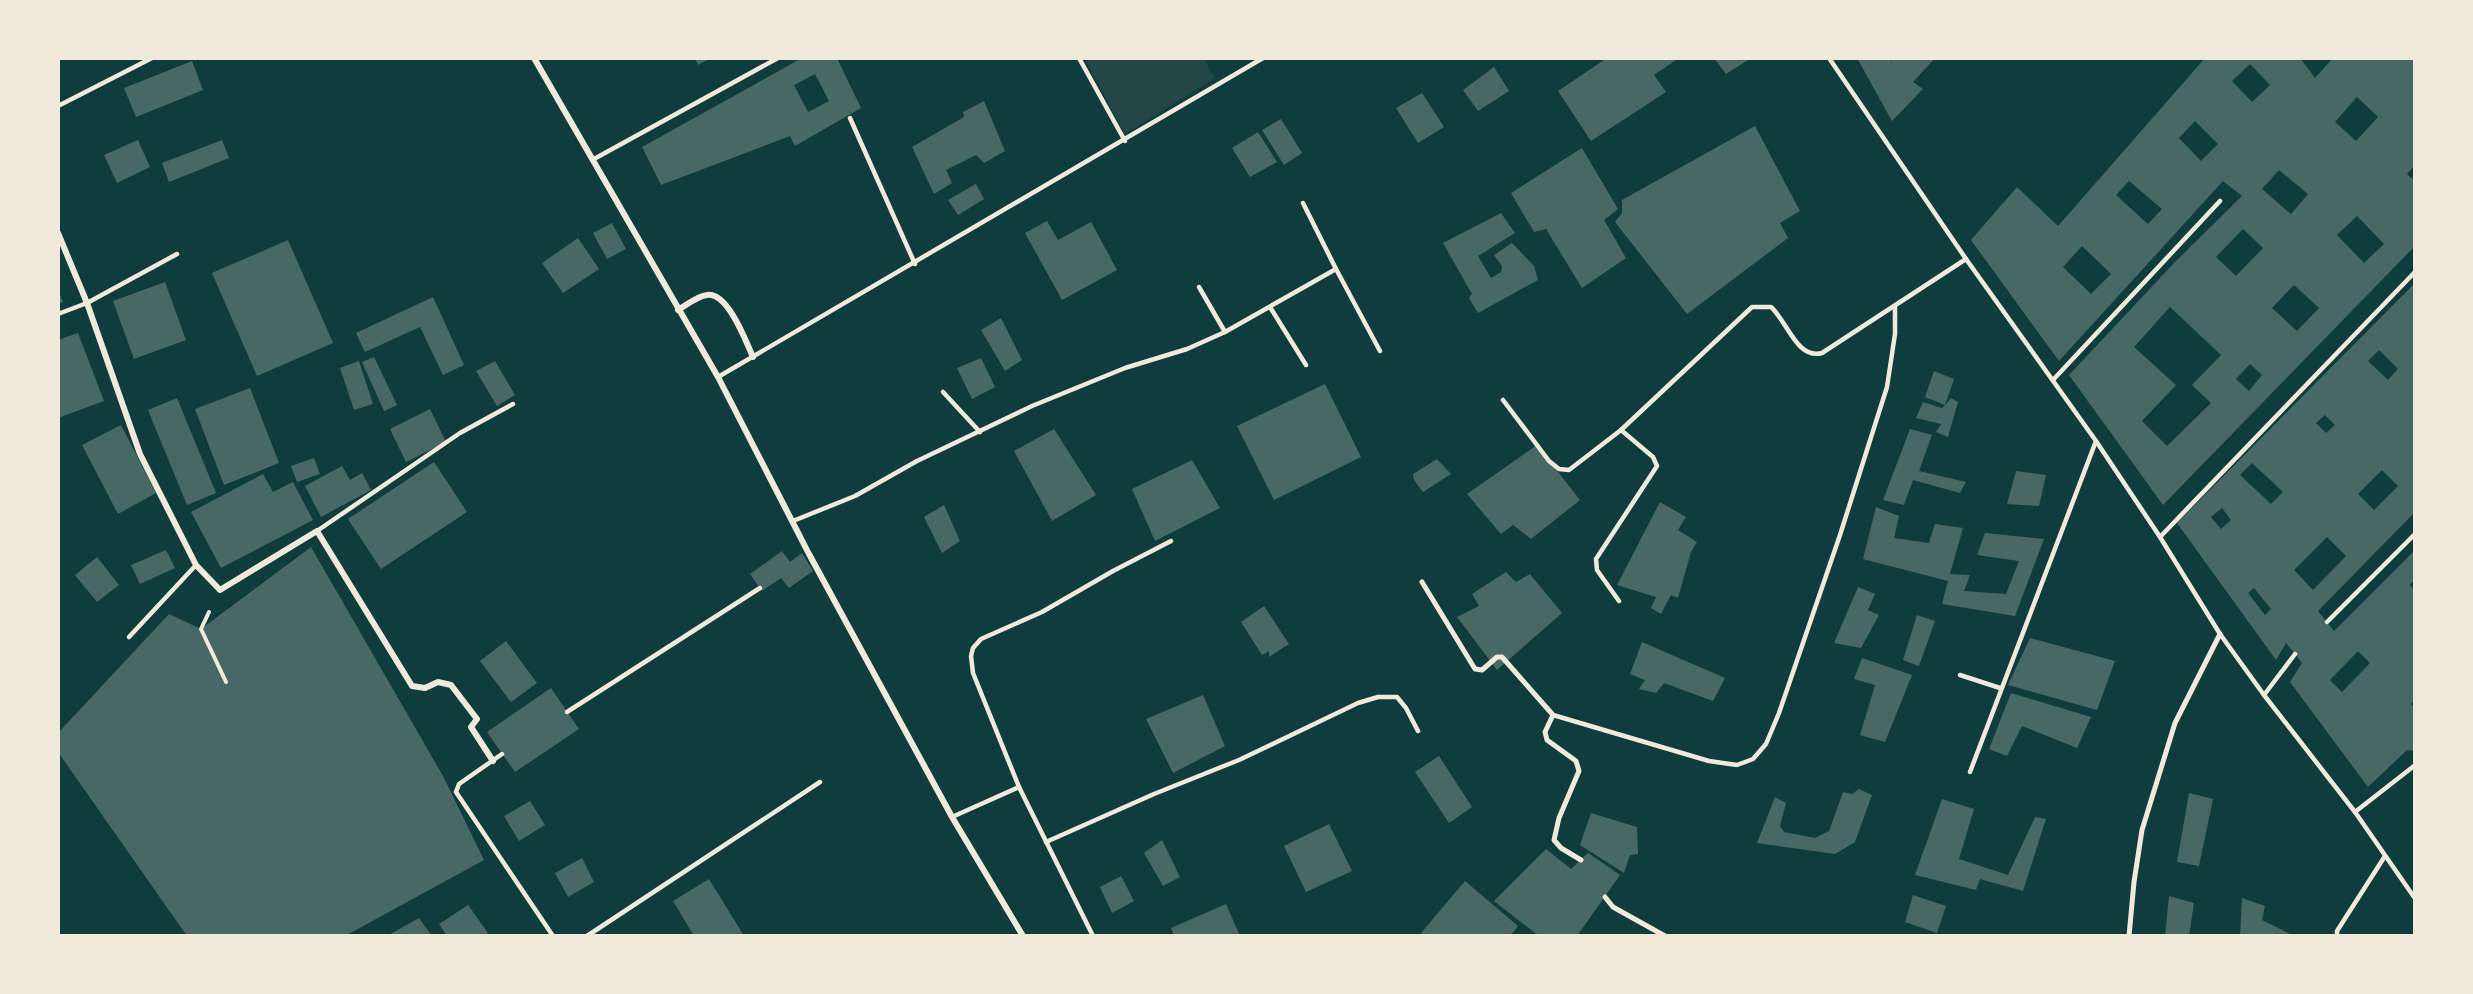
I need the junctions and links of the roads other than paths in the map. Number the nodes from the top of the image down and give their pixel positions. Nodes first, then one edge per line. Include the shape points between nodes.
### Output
1 (152, 58) edge
2 (534, 58) edge
3 (778, 58) edge
4 (1079, 58) edge
5 (1263, 58) edge
6 (1829, 58) edge
7 (58, 106) edge
8 (850, 118) dead end
9 (1125, 141) junction
10 (594, 159) junction
11 (2220, 201) dead end
12 (1303, 203) dead end
13 (58, 233) edge
14 (177, 254) dead end
15 (1966, 259) junction
16 (915, 264) junction
17 (1336, 269) junction
18 (2415, 273) edge
19 (1199, 287) dead end
20 (87, 303) junction
21 (1270, 307) junction
22 (1894, 307) junction
23 (678, 310) junction
24 (58, 314) edge
25 (1225, 332) junction
26 (1380, 351) dead end
27 (753, 357) junction
28 (1306, 365) dead end
29 (718, 377) junction
30 (2053, 380) junction
31 (943, 392) dead end
32 (1503, 400) dead end
33 (513, 404) dead end
34 (1621, 430) junction
35 (980, 432) junction
36 (2096, 441) junction
37 (793, 522) junction
38 (317, 531) junction
39 (2415, 535) edge
40 (2160, 537) junction
41 (1171, 541) dead end
42 (196, 565) junction
43 (1422, 582) dead end
44 (760, 588) dead end
45 (1619, 601) dead end
46 (2327, 622) dead end
47 (2220, 634) junction
48 (129, 637) dead end
49 (2295, 654) dead end
50 (1960, 675) dead end
51 (2000, 688) junction
52 (2264, 695) junction
53 (567, 712) dead end
54 (1553, 715) junction
55 (1418, 730) dead end
56 (502, 754) dead end
57 (493, 761) junction
58 (2415, 766) edge
59 (1970, 772) dead end
60 (820, 782) dead end
61 (1019, 787) junction
62 (2355, 812) junction
63 (952, 817) junction
64 (1046, 842) junction
65 (2385, 856) junction
66 (1581, 860) dead end
67 (1605, 897) dead end
68 (2415, 897) edge
69 (553, 936) edge
70 (587, 936) edge
71 (1023, 936) edge
72 (1093, 936) edge
73 (1665, 936) edge
74 (2129, 936) edge
75 (2337, 936) edge

1 - 7 lane
2 - 10 street
3 - 10 lane
4 - 9 lane
5 - 9 lane
6 - 15 lane
8 - 16 lane
9 - 16 lane
10 - 23 street
11 - 30 lane
12 - 17 lane
13 - 20 street
14 - 20 lane
15 - 22 lane
15 - 30 lane
16 - 27 lane
17 - 21 lane
17 - 26 lane
18 - 40 lane
19 - 25 lane
20 - 24 lane
20 - 42 street via 140,454
21 - 25 lane
21 - 28 lane
22 - 34 lane via 1815,355 1804,351 1771,307 1752,308
22 - 54 lane via 1895,334 1887,387 1766,744 1753,759 1737,765 1709,761
23 - 27 street via 709,294 717,297 738,323
23 - 29 street
25 - 35 lane via 1187,349 1125,368
27 - 29 lane
29 - 37 street
30 - 36 lane
31 - 35 lane
32 - 34 lane via 1549,462 1559,469 1574,468
33 - 38 lane via 460,433
34 - 45 lane via 1653,456 1657,466 1596,559 1597,570
35 - 37 lane via 855,496
36 - 40 lane
36 - 51 lane
37 - 63 street via 807,556
38 - 42 street via 220,590
38 - 57 street via 412,686 424,688 438,682 451,685 477,719 471,727
39 - 46 lane
40 - 47 lane
41 - 61 lane via 1042,612 981,639 973,648 973,673
42 - 48 lane
43 - 54 street via 1475,669 1482,670 1502,657
44 - 53 lane
47 - 52 lane
47 - 74 street via 2175,723 2142,830
49 - 52 lane
50 - 51 lane
51 - 59 lane
52 - 62 lane
54 - 66 street via 1545,732 1546,740 1576,761 1579,771 1553,836 1561,849
55 - 64 lane via 1396,698 1378,697
56 - 57 lane
57 - 69 lane via 459,784 456,792
58 - 62 lane
60 - 70 lane
61 - 63 lane
61 - 64 lane
62 - 65 lane
63 - 71 street
64 - 72 lane
65 - 68 lane
65 - 75 lane
67 - 73 street via 1613,907

